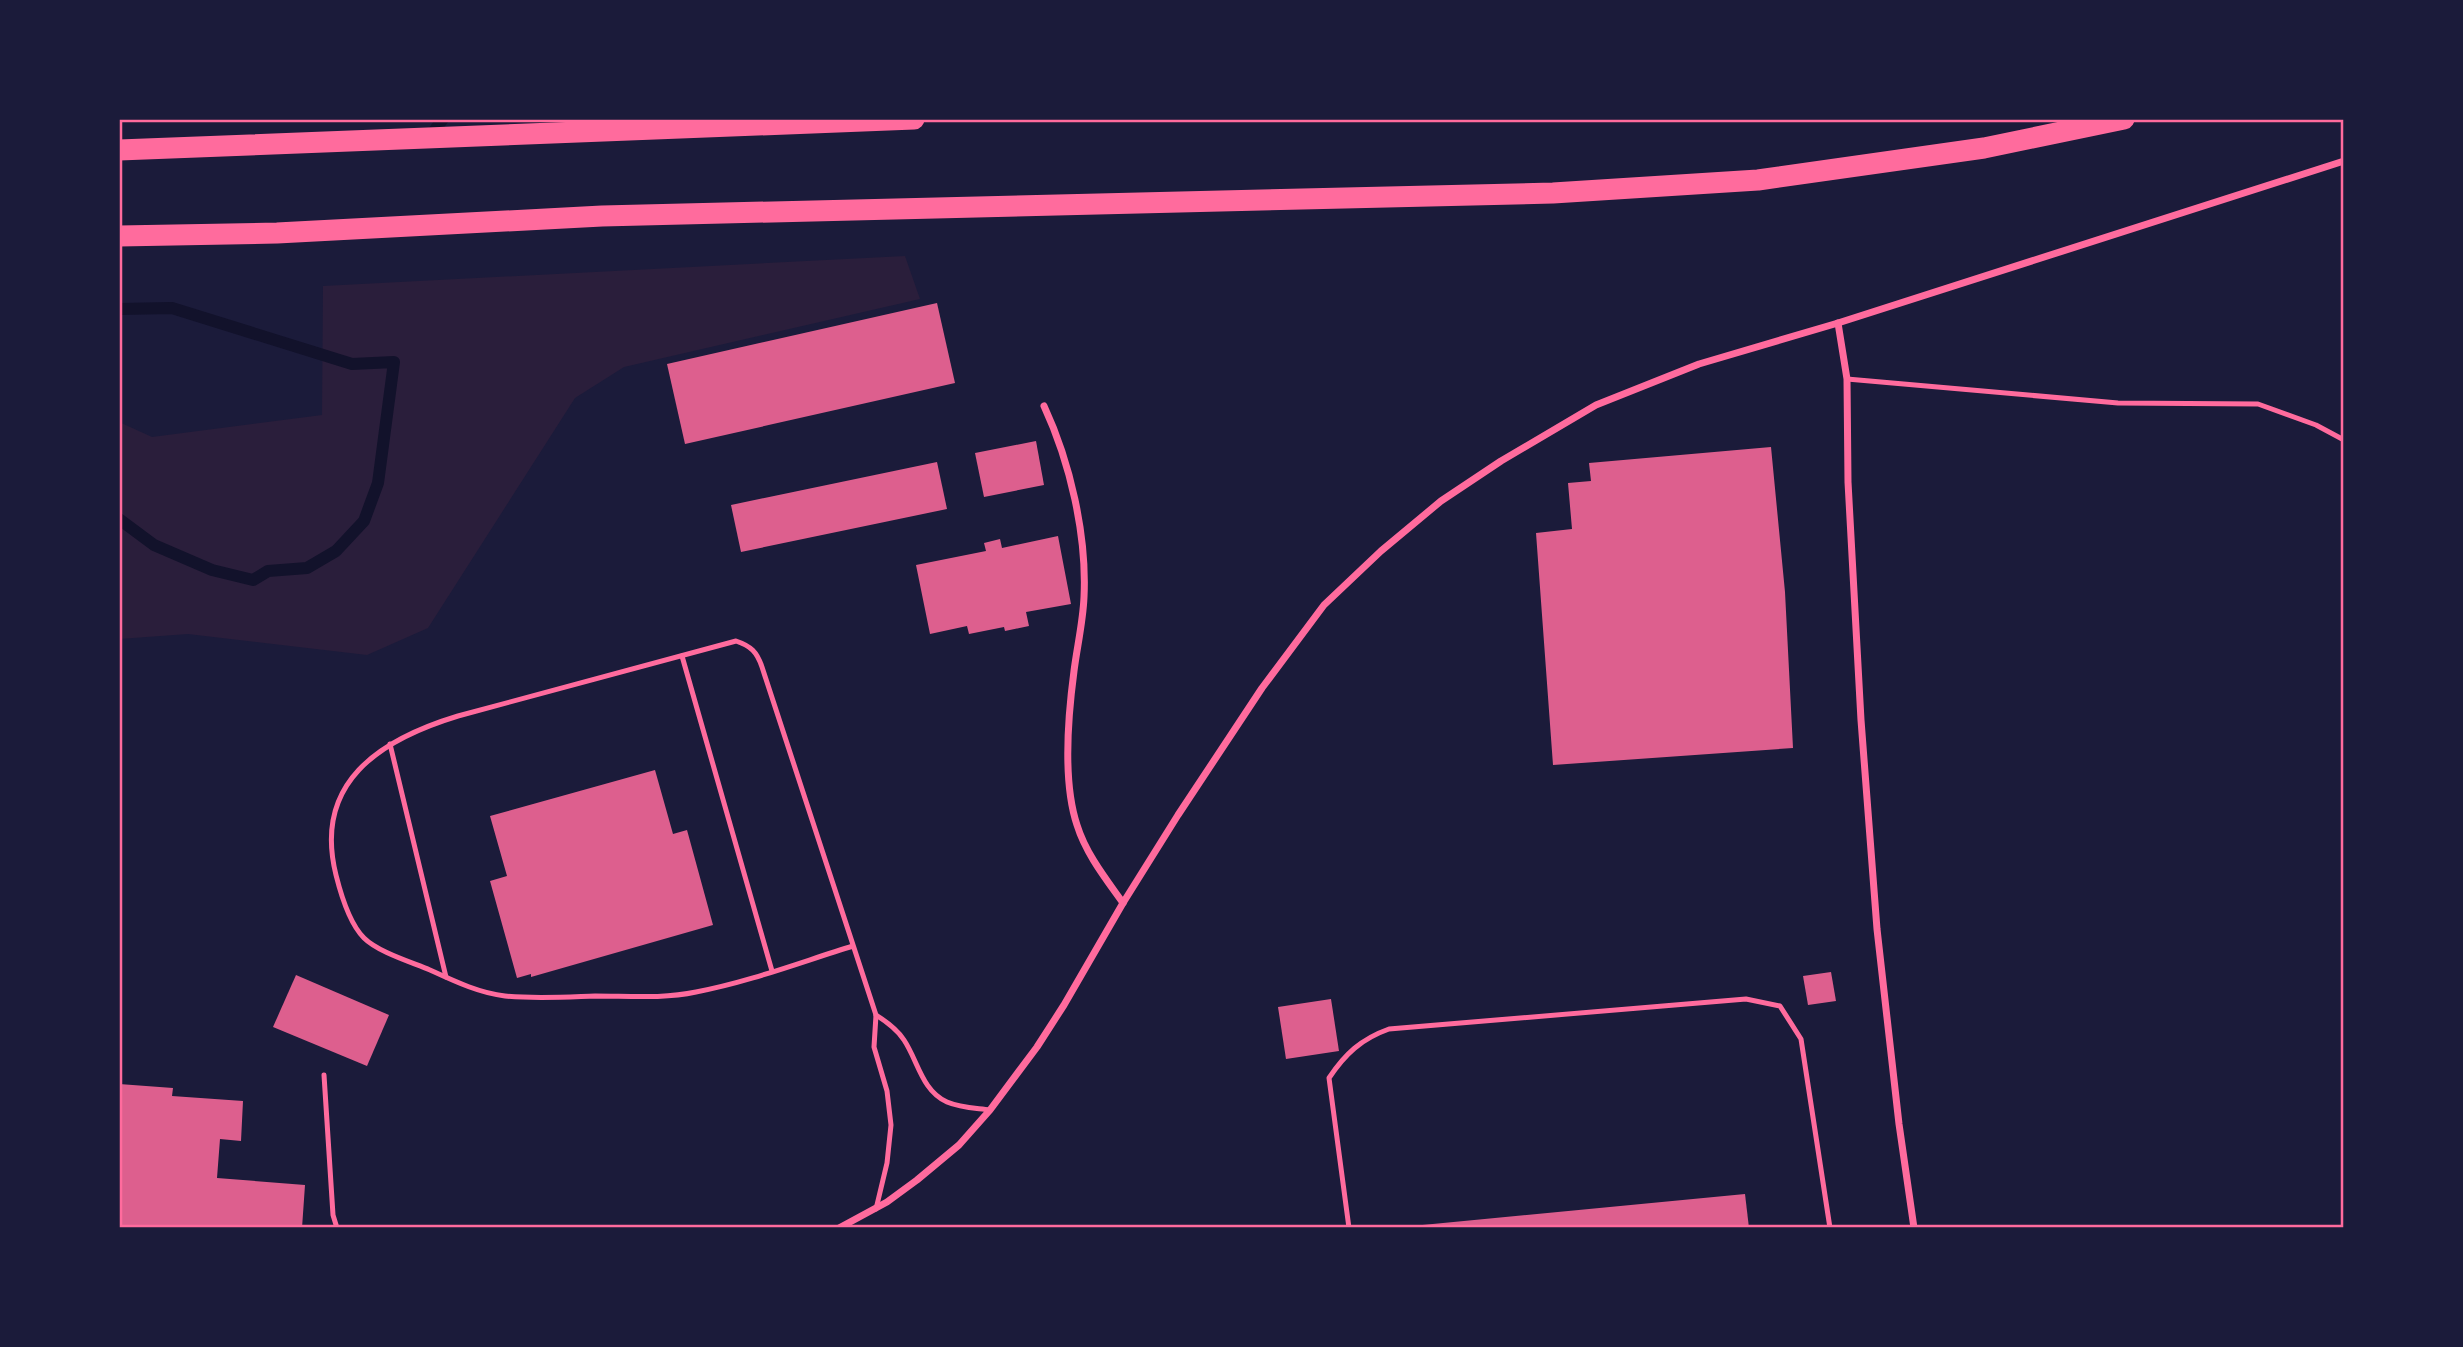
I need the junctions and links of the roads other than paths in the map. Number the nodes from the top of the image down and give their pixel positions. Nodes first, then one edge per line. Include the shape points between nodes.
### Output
1 (914, 119) edge
2 (2124, 119) edge
3 (119, 150) edge
4 (2344, 161) edge
5 (119, 236) edge
6 (1838, 323) junction
7 (1847, 379) junction
8 (1044, 405) dead end
9 (2344, 440) edge
10 (682, 656) junction
11 (390, 744) junction
12 (1123, 903) junction
13 (853, 946) junction
14 (772, 971) junction
15 (446, 977) junction
16 (876, 1015) junction
17 (324, 1075) dead end
18 (990, 1110) junction
19 (876, 1209) junction
20 (337, 1228) edge
21 (839, 1228) edge
22 (1349, 1228) edge
23 (1830, 1228) edge
24 (1914, 1228) edge

1 - 3 highway
2 - 5 highway via 1984,148 1758,180 1567,192 602,216 277,233
4 - 6 street
6 - 7 street
6 - 12 street via 1699,364 1596,405 1441,501 1325,606 1262,688
7 - 9 lane via 2118,403 2258,404
7 - 24 street via 1848,482 1877,929
8 - 12 street via 1070,483 1084,570 1073,673 1069,787 1083,842
10 - 11 lane via 457,716
10 - 13 lane via 736,641 757,653
10 - 14 lane
11 - 15 lane
11 - 15 lane via 363,765 341,793 330,835 335,872 364,938
12 - 18 street via 1057,1016
13 - 14 lane
13 - 16 lane
14 - 15 lane via 717,988 657,996 506,996
16 - 18 lane via 900,1033 935,1094 960,1106
16 - 19 lane via 874,1047 891,1125
17 - 20 lane
18 - 19 street via 946,1157
19 - 21 street
22 - 23 lane via 1329,1078 1343,1058 1369,1037 1389,1029 1746,999 1780,1006 1801,1039

